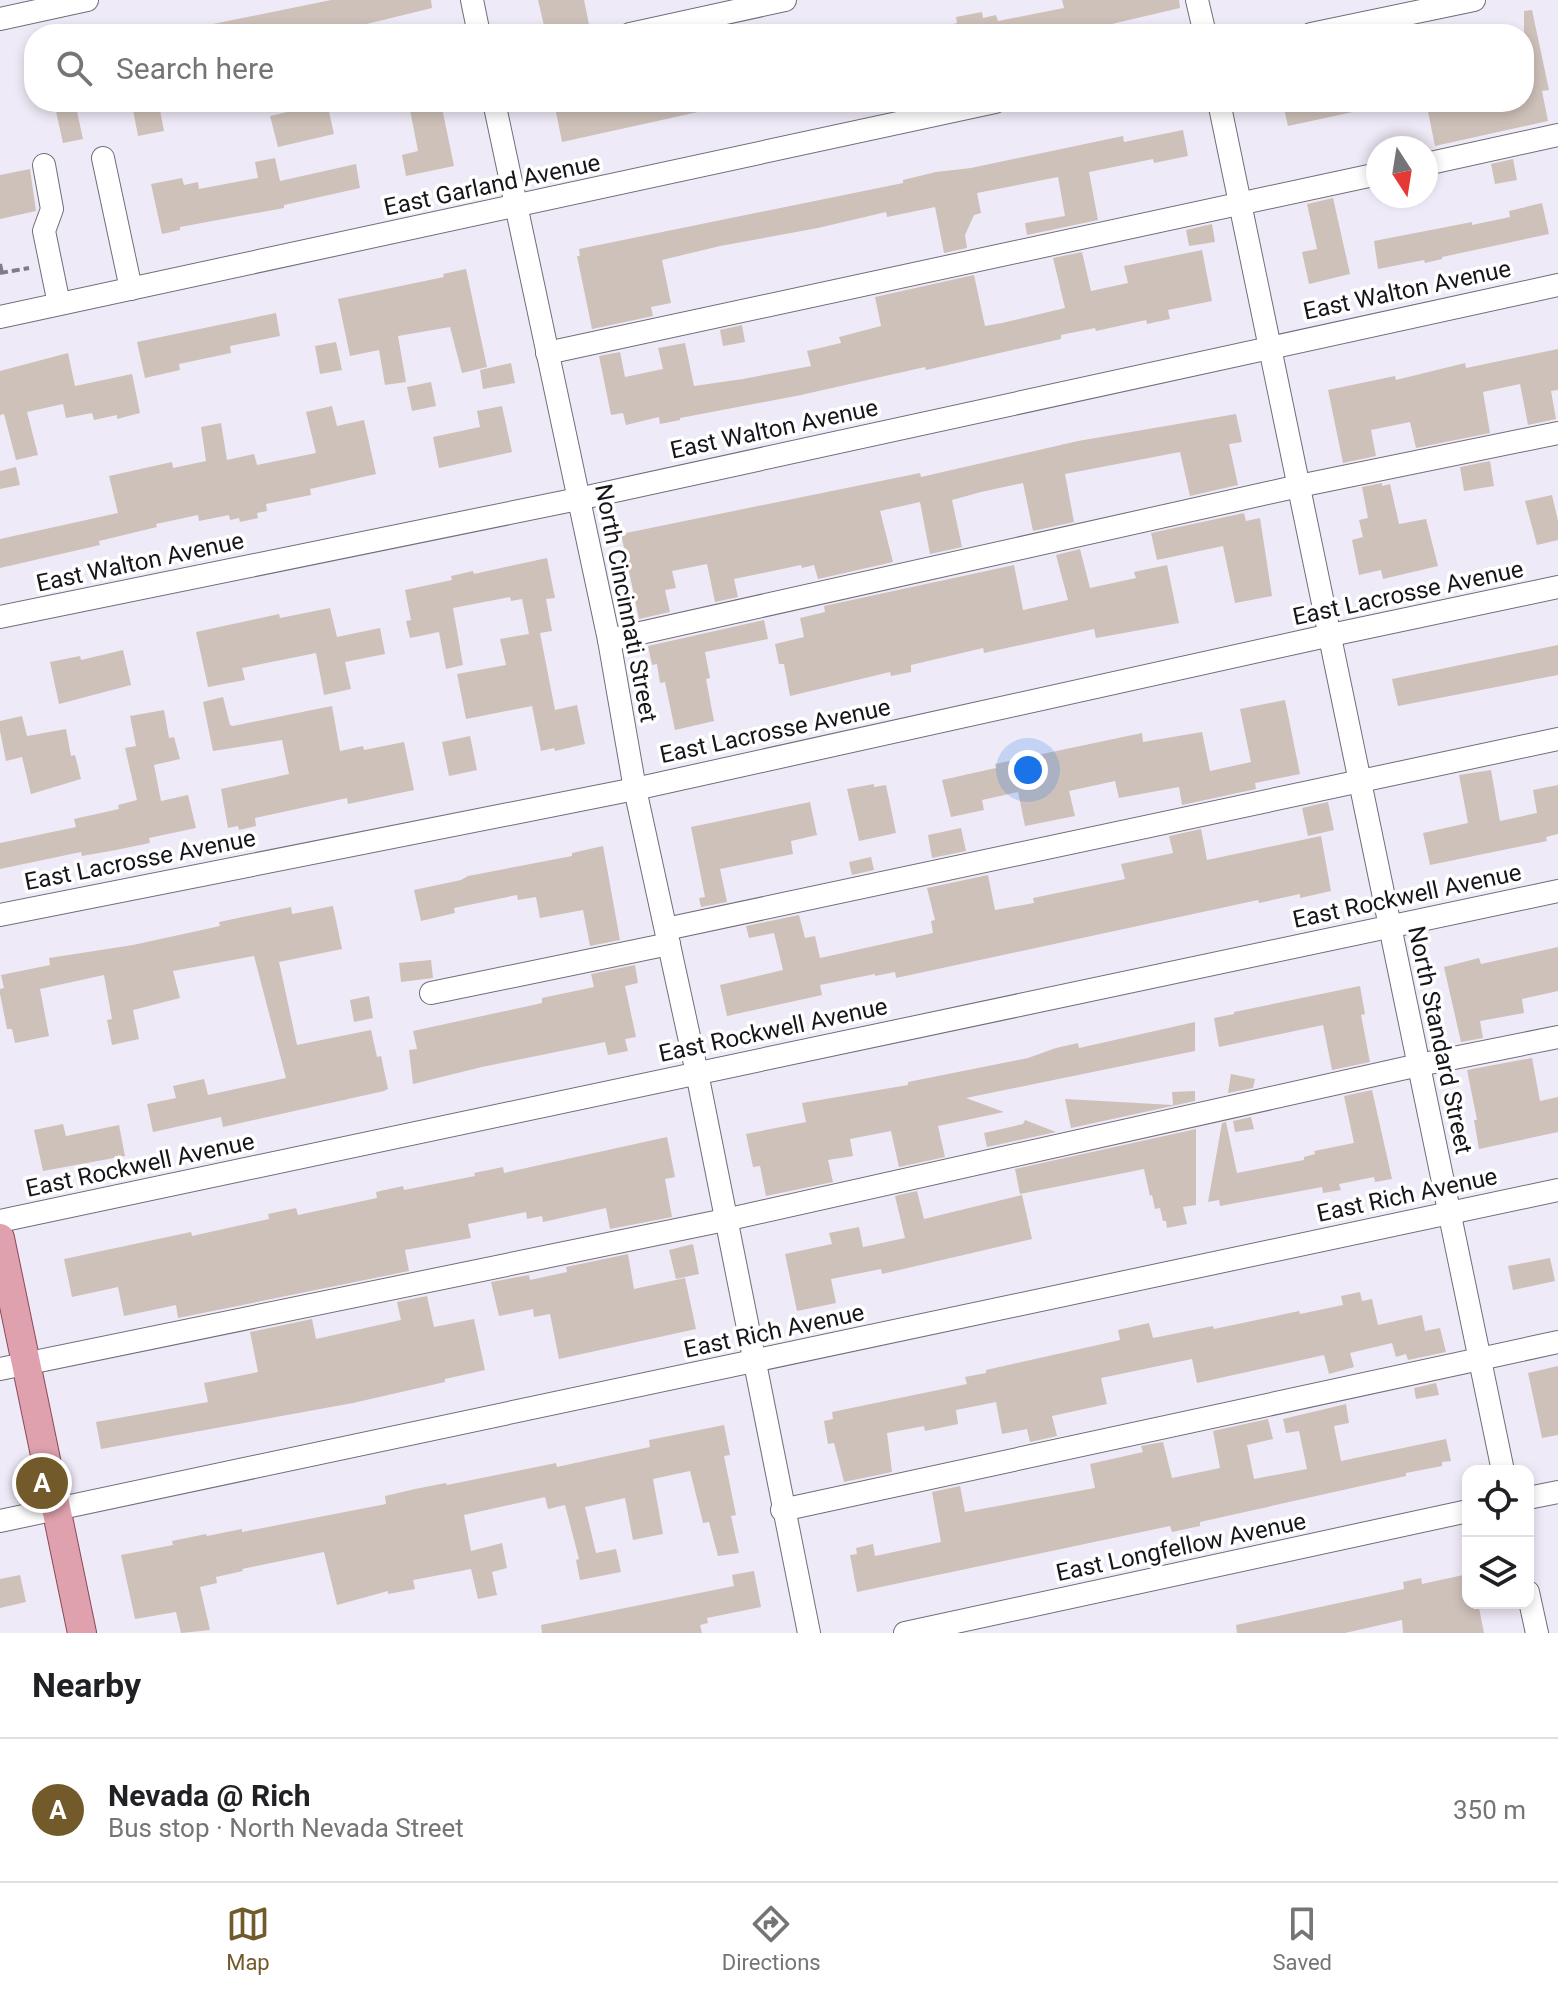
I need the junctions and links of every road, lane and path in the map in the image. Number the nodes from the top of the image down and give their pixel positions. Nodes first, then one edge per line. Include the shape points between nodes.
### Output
1 (87, 0) edge
2 (472, 0) edge
3 (785, 0) edge
4 (1197, 0) edge
5 (1474, 0) edge
6 (0, 19) edge
7 (477, 24) edge
8 (676, 24) edge
9 (1203, 24) edge
10 (1359, 24) edge
11 (496, 112) edge
12 (949, 112) edge
13 (1221, 112) edge
14 (1558, 135) edge
15 (103, 158) dead end
16 (1438, 161) edge
17 (44, 165) dead end
18 (1366, 177) edge
19 (1240, 203) junction
20 (516, 207) junction
21 (51, 263) junction
22 (0, 264) edge
23 (1, 273) edge
24 (1558, 285) edge
25 (131, 289) junction
26 (59, 304) junction
27 (0, 317) edge
28 (1270, 346) junction
29 (547, 353) junction
30 (1558, 433) edge
31 (1299, 486) junction
32 (578, 499) junction
33 (1558, 587) edge
34 (0, 617) edge
35 (1331, 635) junction
36 (609, 640) junction
37 (1558, 739) edge
38 (1360, 780) junction
39 (635, 789) junction
40 (1558, 891) edge
41 (0, 915) edge
42 (1389, 926) junction
43 (668, 936) junction
44 (431, 993) dead end
45 (1558, 1037) edge
46 (1419, 1065) junction
47 (697, 1073) junction
48 (1558, 1190) edge
49 (1450, 1212) junction
50 (725, 1220) junction
51 (0, 1221) edge
52 (0, 1238) edge
53 (1558, 1342) edge
54 (1480, 1358) junction
55 (754, 1362) junction
56 (13, 1366) edge
57 (1502, 1465) edge
58 (1558, 1492) edge
59 (1534, 1497) edge
60 (58, 1509) junction
61 (782, 1510) junction
62 (1462, 1512) edge
63 (0, 1521) edge
64 (1532, 1609) edge
65 (82, 1633) edge
66 (809, 1633) edge
67 (905, 1633) edge
68 (1537, 1633) edge

1 - 6 street
2 - 7 street
3 - 8 street
4 - 9 street
5 - 10 street
11 - 20 street, North Cincinnati Street
12 - 20 street, East Garland Avenue
13 - 19 street, North Standard Street
14 - 16 street
15 - 25 street
17 - 21 street via 52,209 44,231
18 - 19 street
19 - 28 street, North Standard Street
19 - 29 street
20 - 25 street, East Garland Avenue
20 - 29 street, North Cincinnati Street
21 - 23 path
21 - 26 street
22 - 23 path
24 - 28 street, East Walton Avenue
25 - 26 street, East Garland Avenue
26 - 27 street, East Garland Avenue
28 - 31 street, North Standard Street
28 - 32 street, East Walton Avenue
29 - 32 street, North Cincinnati Street
30 - 31 street
31 - 35 street, North Standard Street
31 - 36 street
32 - 34 street, East Walton Avenue
32 - 36 street, North Cincinnati Street
33 - 35 street, East Lacrosse Avenue
35 - 38 street, North Standard Street
35 - 39 street, East Lacrosse Avenue
36 - 39 street, North Cincinnati Street
37 - 38 street
38 - 42 street, North Standard Street
38 - 43 street
39 - 41 street, East Lacrosse Avenue
39 - 43 street, North Cincinnati Street
40 - 42 street, East Rockwell Avenue
42 - 46 street, North Standard Street
42 - 47 street, East Rockwell Avenue
43 - 44 street
43 - 47 street, North Cincinnati Street
45 - 46 street
46 - 49 street, North Standard Street
46 - 50 street
47 - 50 street, North Cincinnati Street
47 - 51 street, East Rockwell Avenue
48 - 49 street, East Rich Avenue
49 - 54 street, North Standard Street
49 - 55 street, East Rich Avenue
50 - 55 street, North Cincinnati Street
50 - 56 street
52 - 56 main road
53 - 54 street
54 - 57 street, North Standard Street
54 - 61 street
55 - 60 street, East Rich Avenue
55 - 61 street, North Cincinnati Street
56 - 60 main road
58 - 59 street
60 - 63 street, East Rich Avenue
60 - 65 main road
61 - 66 street, North Cincinnati Street
62 - 67 street, East Longfellow Avenue
64 - 68 street

